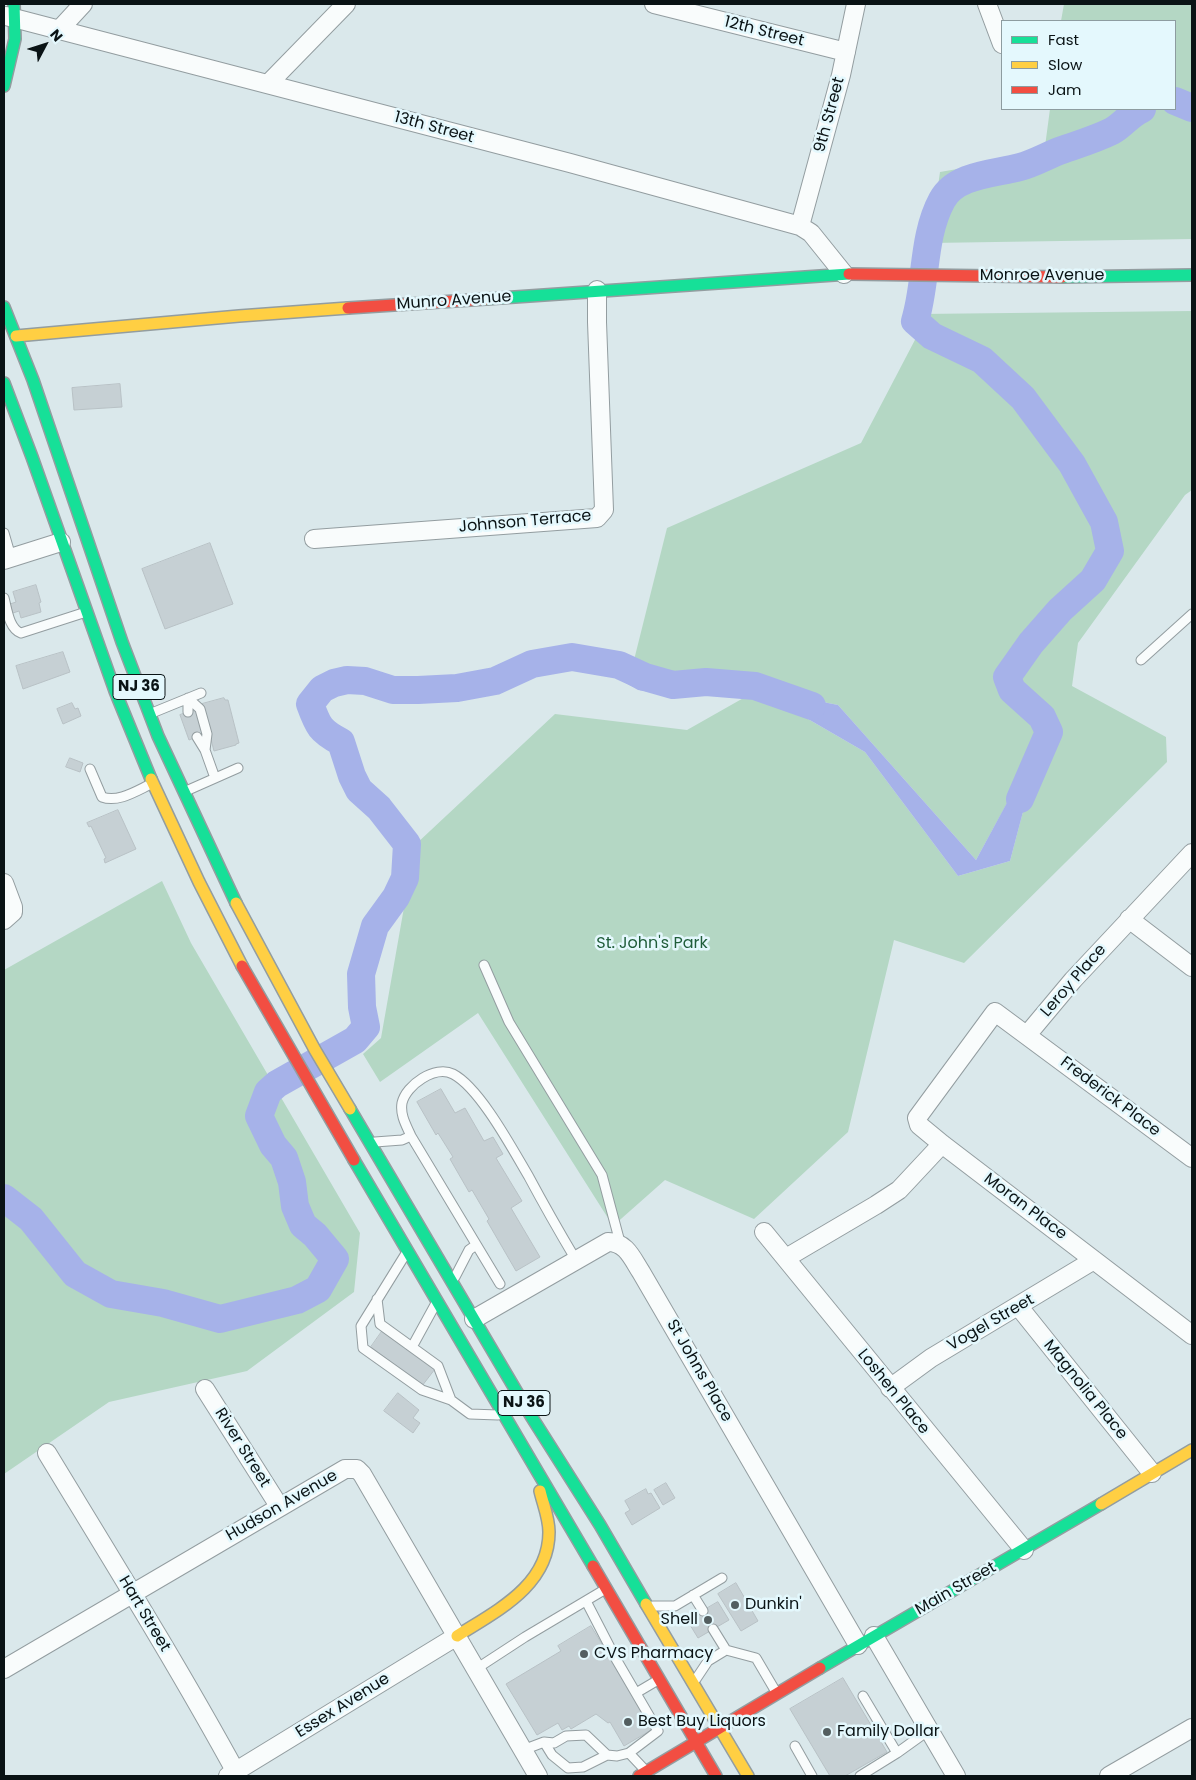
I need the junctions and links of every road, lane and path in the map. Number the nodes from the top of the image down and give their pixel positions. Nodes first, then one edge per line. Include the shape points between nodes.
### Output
1 (83, 4) edge
2 (346, 4) edge
3 (654, 4) edge
4 (856, 4) edge
5 (987, 4) edge
6 (11, 12) edge
7 (59, 30) junction
8 (1001, 41) edge
9 (846, 52) junction
10 (268, 84) junction
11 (4, 86) edge
12 (800, 226) junction
13 (844, 274) junction
14 (892, 275) joint
15 (1192, 275) edge
16 (597, 290) junction
17 (4, 307) edge
18 (16, 336) junction
19 (4, 383) edge
20 (4, 533) edge
21 (314, 539) dead end
22 (61, 542) junction
23 (8, 558) edge
24 (4, 598) edge
25 (86, 612) junction
26 (1192, 614) edge
27 (1141, 660) dead end
28 (201, 693) dead end
29 (188, 698) junction
30 (188, 712) dead end
31 (150, 714) junction
32 (197, 737) dead end
33 (205, 750) junction
34 (238, 768) dead end
35 (90, 769) dead end
36 (216, 778) junction
37 (153, 783) junction
38 (184, 792) junction
39 (1192, 853) edge
40 (4, 883) edge
41 (8, 916) edge
42 (1129, 920) junction
43 (484, 965) dead end
44 (1192, 967) edge
45 (1028, 1035) junction
46 (411, 1136) junction
47 (370, 1142) junction
48 (942, 1144) junction
49 (1192, 1158) edge
50 (764, 1232) dead end
51 (476, 1245) junction
52 (621, 1246) junction
53 (407, 1251) junction
54 (786, 1258) junction
55 (576, 1260) junction
56 (1094, 1260) junction
57 (452, 1283) junction
58 (500, 1284) dead end
59 (378, 1299) junction
60 (437, 1301) junction
61 (1019, 1307) junction
62 (474, 1319) junction
63 (1192, 1335) edge
64 (412, 1347) junction
65 (890, 1388) junction
66 (205, 1389) dead end
67 (451, 1400) junction
68 (505, 1416) junction
69 (1192, 1450) edge
70 (47, 1453) dead end
71 (531, 1460) junction
72 (1152, 1473) junction
73 (279, 1506) junction
74 (1024, 1550) junction
75 (722, 1578) dead end
76 (606, 1589) junction
77 (132, 1594) junction
78 (693, 1595) junction
79 (586, 1601) junction
80 (648, 1606) junction
81 (703, 1611) dead end
82 (713, 1629) dead end
83 (457, 1636) junction
84 (874, 1636) junction
85 (858, 1645) junction
86 (726, 1650) junction
87 (476, 1668) junction
88 (4, 1669) edge
89 (659, 1679) junction
90 (694, 1683) junction
91 (636, 1692) junction
92 (776, 1693) junction
93 (864, 1696) dead end
94 (719, 1727) junction
95 (1192, 1728) edge
96 (928, 1730) junction
97 (544, 1742) junction
98 (696, 1742) junction
99 (795, 1746) dead end
100 (523, 1750) junction
101 (628, 1753) junction
102 (897, 1753) junction
103 (608, 1755) junction
104 (234, 1775) edge
105 (645, 1775) edge
106 (538, 1776) edge
107 (716, 1776) edge
108 (748, 1776) edge
109 (812, 1776) edge
110 (860, 1776) edge
111 (956, 1776) edge
112 (1109, 1776) edge

1 - 7 street
2 - 10 street
3 - 9 street, 12th Street
4 - 9 street, 9th Street
5 - 8 street
6 - 7 street, 13th Street
6 - 11 main road via 15,39
7 - 10 street, 13th Street
9 - 12 street, 9th Street
10 - 12 street, 13th Street
12 - 13 street, 13th Street via 811,233
13 - 14 main road, Munro Avenue
13 - 16 main road, Munro Avenue
14 - 15 main road, Monroe Avenue
16 - 18 main road, Munro Avenue
16 - 21 street, Johnson Terrace via 604,510 597,518
17 - 18 main road, NJ 36
18 - 31 main road, NJ 36
19 - 22 main road, NJ 36
20 - 23 lane
22 - 23 street
22 - 25 main road, NJ 36
24 - 25 lane via 13,628 21,634
25 - 37 main road, NJ 36
26 - 27 lane
28 - 29 lane
29 - 30 lane
29 - 31 lane
29 - 33 lane via 200,709 207,734
31 - 38 main road, NJ 36
32 - 33 lane
33 - 36 lane
34 - 36 lane
35 - 37 lane via 102,797 108,799 119,798
36 - 38 lane
37 - 53 main road, NJ 36 via 230,943
38 - 47 main road, NJ 36 via 243,919
39 - 42 street, Leroy Place
40 - 41 street via 13,906
42 - 44 street
42 - 45 street, Leroy Place
43 - 52 lane via 508,1022 602,1175
45 - 48 street, Moran Place via 995,1012 917,1118 919,1125
45 - 49 street, Frederick Place
46 - 47 lane via 402,1140
46 - 51 lane
46 - 55 lane via 403,1117 402,1104 413,1085 435,1073 451,1072 465,1082 498,1125
47 - 57 main road, NJ 36
48 - 54 street via 898,1190
48 - 56 street, Moran Place
50 - 54 street, Loshen Place
51 - 57 lane via 469,1250
51 - 58 lane
52 - 55 street via 608,1242
52 - 85 street, St Johns Place via 641,1272
53 - 59 lane
53 - 60 main road, NJ 36
54 - 65 street, Loshen Place
55 - 62 street
56 - 61 street, Vogel Street
56 - 63 street, Moran Place
57 - 62 main road, NJ 36
59 - 64 lane via 380,1324
59 - 67 lane via 361,1326 363,1348 422,1390
60 - 64 lane
60 - 68 main road, NJ 36
61 - 65 street, Vogel Street via 931,1358
61 - 72 street, Magnolia Place
62 - 80 main road, NJ 36
64 - 67 lane via 438,1366
65 - 74 street, Loshen Place
66 - 73 street, River Street
67 - 68 lane via 470,1414
68 - 71 main road, NJ 36
69 - 72 main road, Main Street
70 - 77 street, Hart Street
71 - 76 main road, NJ 36
71 - 83 main road via 547,1519 549,1542 544,1560 531,1583 518,1596
72 - 74 main road, Main Street
73 - 77 street, Hudson Avenue
73 - 83 street, Hudson Avenue via 345,1469 357,1469
74 - 84 main road, Main Street
75 - 78 lane
76 - 79 lane
76 - 89 main road, NJ 36
77 - 88 street, Hudson Avenue
77 - 104 street, Hart Street
78 - 80 lane via 675,1606
78 - 81 lane
79 - 87 lane
79 - 91 lane
80 - 90 main road, NJ 36
82 - 86 lane
83 - 87 street, Hudson Avenue
83 - 104 street, Essex Avenue
84 - 85 main road, Main Street
84 - 96 street
85 - 92 main road, Main Street
86 - 90 lane via 708,1661
86 - 92 lane via 756,1658
87 - 100 street, Hudson Avenue
89 - 91 lane
89 - 98 main road, NJ 36
90 - 94 main road, NJ 36
91 - 101 lane via 658,1731
92 - 94 main road, Main Street
93 - 102 lane
94 - 98 main road, Main Street
94 - 108 main road, NJ 36
95 - 112 street
96 - 102 lane
96 - 111 street
97 - 100 lane
97 - 103 lane via 554,1743 566,1736 586,1735
97 - 103 lane via 568,1768 583,1767
98 - 105 main road, Main Street
98 - 107 main road, NJ 36
99 - 109 lane
100 - 106 street, Hudson Avenue
101 - 103 lane
101 - 105 lane
102 - 110 lane

